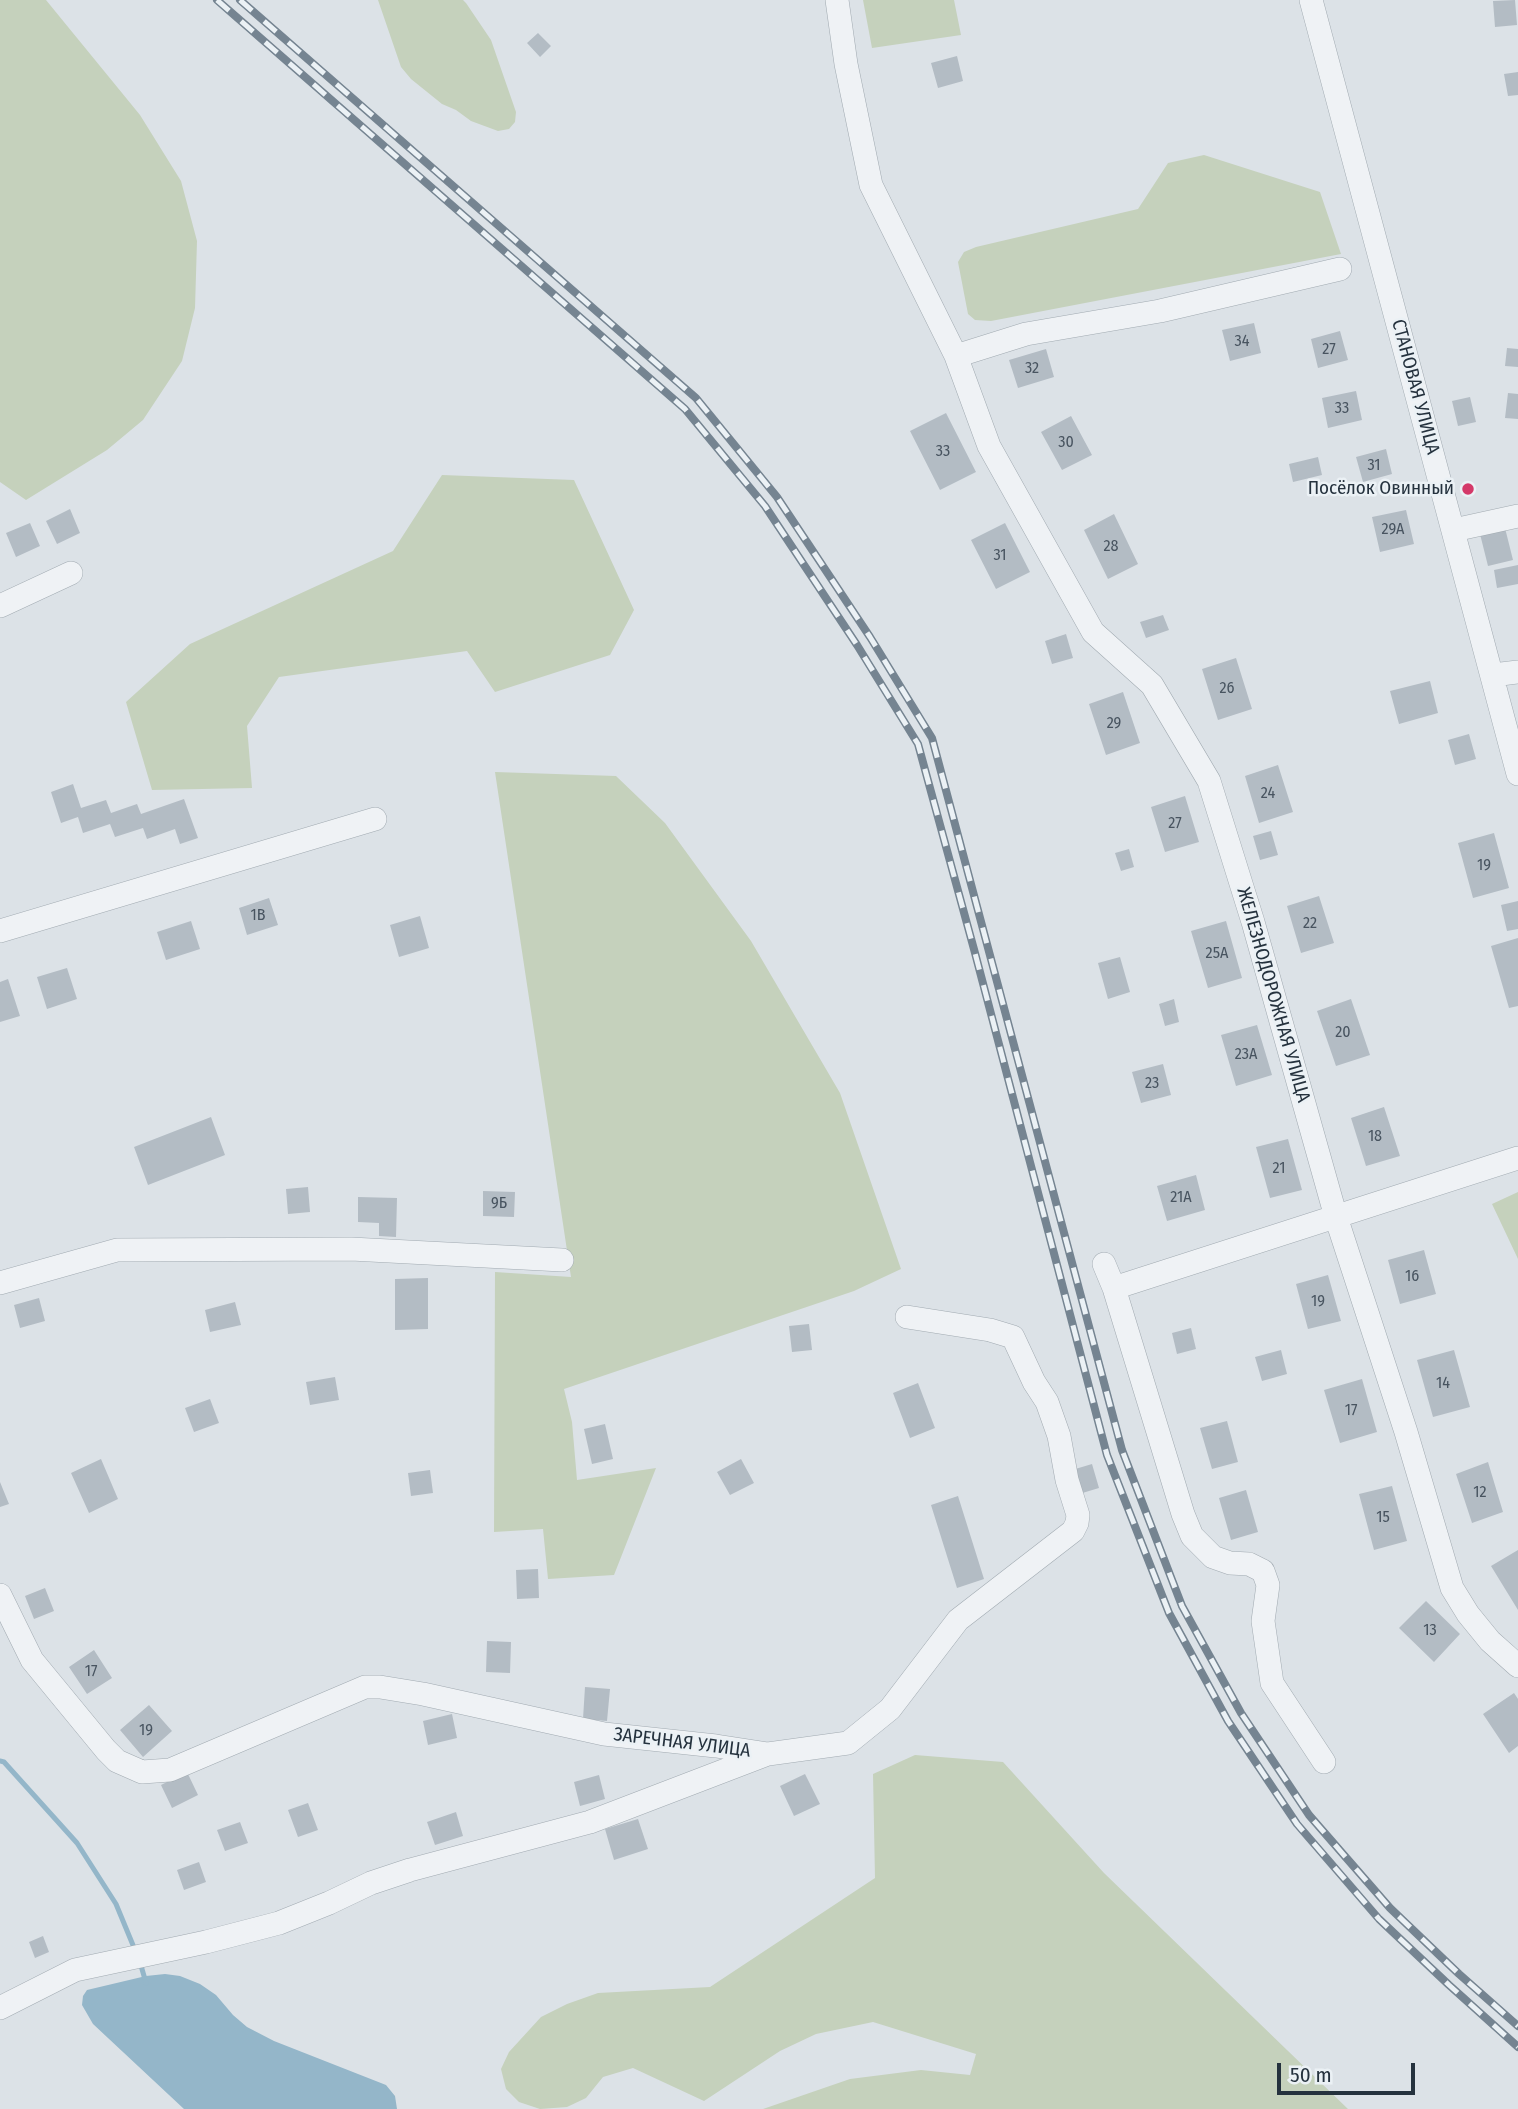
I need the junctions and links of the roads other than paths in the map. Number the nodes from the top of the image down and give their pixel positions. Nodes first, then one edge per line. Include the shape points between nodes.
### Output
1 (837, 0) edge
2 (1311, 0) edge
3 (1340, 269) dead end
4 (956, 356) junction
5 (1518, 516) edge
6 (1454, 530) junction
7 (71, 573) dead end
8 (0, 606) edge
9 (1518, 672) edge
10 (1493, 675) junction
11 (1518, 774) edge
12 (375, 819) dead end
13 (0, 930) edge
14 (1518, 1158) edge
15 (1336, 1217) junction
16 (562, 1260) dead end
17 (1104, 1264) dead end
18 (0, 1283) edge
19 (1114, 1288) junction
20 (907, 1317) dead end
21 (0, 1595) edge
22 (1518, 1666) edge
23 (768, 1754) junction
24 (1324, 1762) dead end
25 (0, 2008) edge

1 - 4 street, ЖЕЛЕЗНОДОРОЖНАЯ УЛИЦА via 872,185
2 - 6 street, СТАНОВАЯ УЛИЦА
3 - 4 street via 1160,311 1026,334
4 - 15 street, ЖЕЛЕЗНОДОРОЖНАЯ УЛИЦА via 989,446 1093,632 1152,685 1209,781
5 - 6 street
6 - 10 street, СТАНОВАЯ УЛИЦА
7 - 8 street
9 - 10 street
10 - 11 street, СТАНОВАЯ УЛИЦА
12 - 13 street
14 - 15 street
15 - 19 street
15 - 22 street, ЖЕЛЕЗНОДОРОЖНАЯ УЛИЦА via 1452,1588 1490,1642
16 - 18 street via 351,1249 117,1250
17 - 19 street
19 - 24 street via 1192,1536 1213,1557 1263,1570 1268,1585 1263,1621 1272,1683
20 - 23 street, ЗАРЕЧНАЯ УЛИЦА via 1013,1337 1059,1436 1077,1523 1073,1531 958,1620 890,1709 848,1743
21 - 23 street, ЗАРЕЧНАЯ УЛИЦА via 32,1660 106,1750 117,1761 142,1772 170,1770 365,1687 604,1734
23 - 25 street via 590,1822 372,1883 279,1923 75,1970

